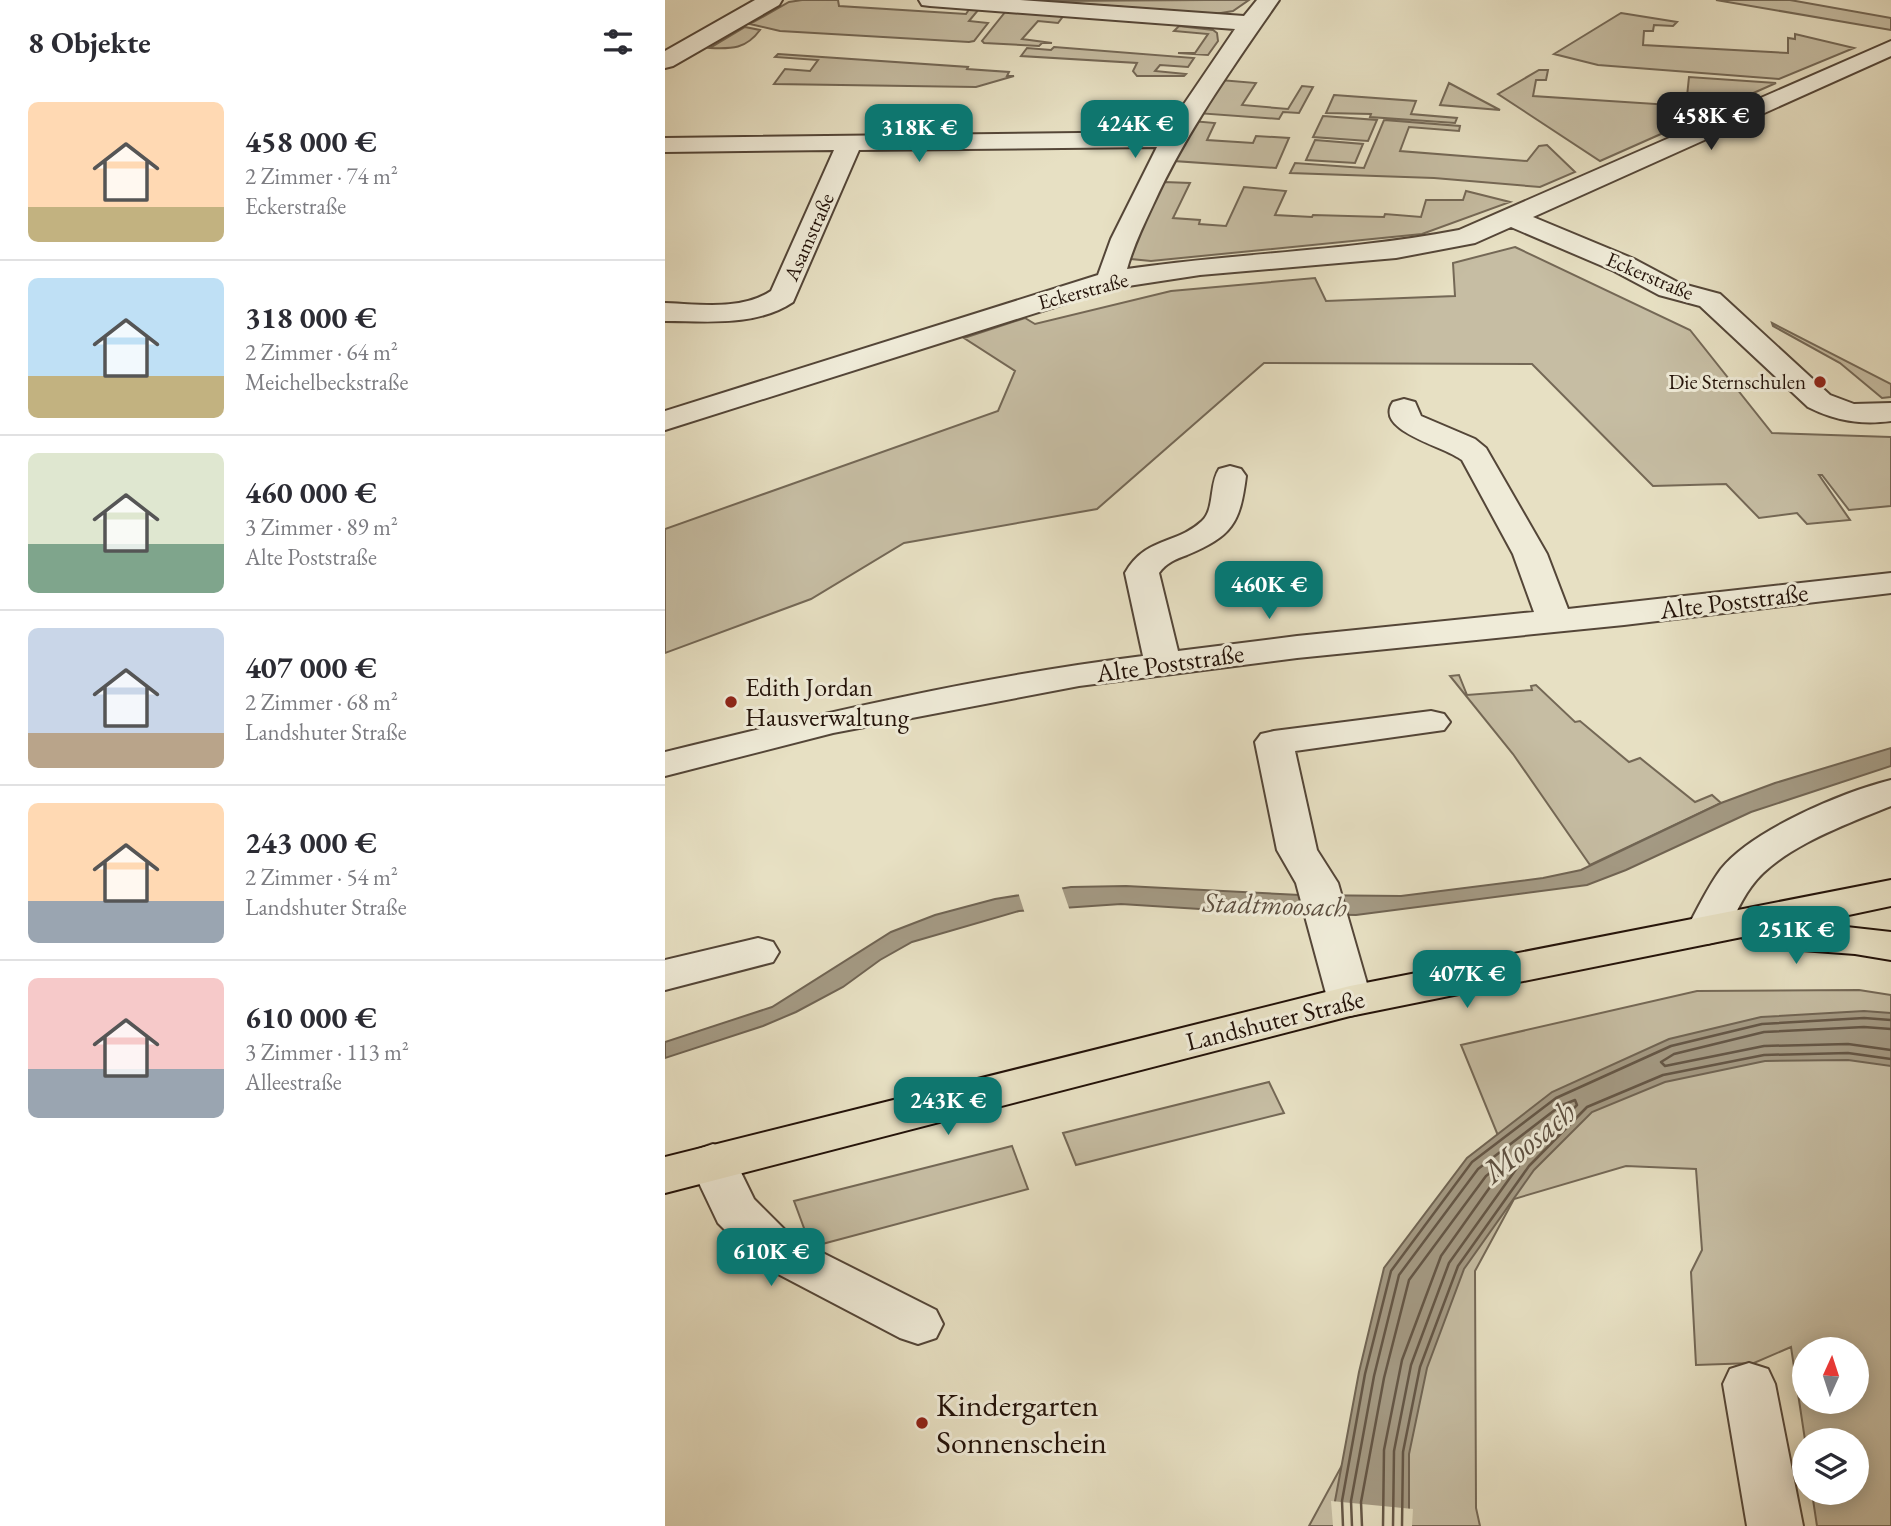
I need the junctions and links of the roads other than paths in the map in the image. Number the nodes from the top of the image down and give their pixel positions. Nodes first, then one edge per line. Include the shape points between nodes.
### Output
1 (771, 0) edge
2 (929, 0) edge
3 (1268, 0) edge
4 (1250, 23) junction
5 (1891, 48) edge
6 (665, 61) edge
7 (1173, 139) junction
8 (851, 142) junction
9 (665, 145) edge
10 (1513, 218) junction
11 (1111, 280) junction
12 (665, 312) edge
13 (1404, 408) dead end
14 (1891, 412) edge
15 (670, 416) edge
16 (1230, 476) dead end
17 (1891, 583) edge
18 (1555, 621) junction
19 (1163, 663) junction
20 (1431, 722) dead end
21 (665, 764) edge
22 (1891, 792) edge
23 (1891, 893) edge
24 (1707, 930) junction
25 (1891, 946) edge
26 (758, 952) dead end
27 (665, 975) edge
28 (1350, 1001) junction
29 (713, 1162) junction
30 (665, 1175) edge
31 (918, 1324) dead end
32 (1749, 1384) dead end
33 (1775, 1526) edge

1 - 6 street
2 - 4 street
3 - 4 street
4 - 7 street
5 - 10 street, Eckerstraße
7 - 8 street
7 - 11 street via 1123,241
8 - 9 street
8 - 12 street, Asamstraße via 783,296 775,304 743,311
10 - 11 street, Eckerstraße via 1466,237 1396,250 1200,267
10 - 14 street, Eckerstraße via 1669,289 1710,300 1819,401 1839,412 1859,416
11 - 15 street, Eckerstraße
13 - 18 street via 1410,423 1475,455 1530,554
16 - 19 street via 1221,520 1143,567
17 - 18 street, Alte Poststraße
18 - 19 street, Alte Poststraße
19 - 21 street, Alte Poststraße via 832,722
20 - 28 street via 1274,742 1297,850 1317,883
22 - 24 street via 1765,852 1737,877
23 - 24 main road, Landshuter Straße
24 - 25 main road via 1806,935
24 - 28 main road, Landshuter Straße
26 - 27 street
28 - 29 main road, Landshuter Straße
29 - 30 main road, Landshuter Straße
29 - 31 street via 735,1210 776,1251
32 - 33 street

